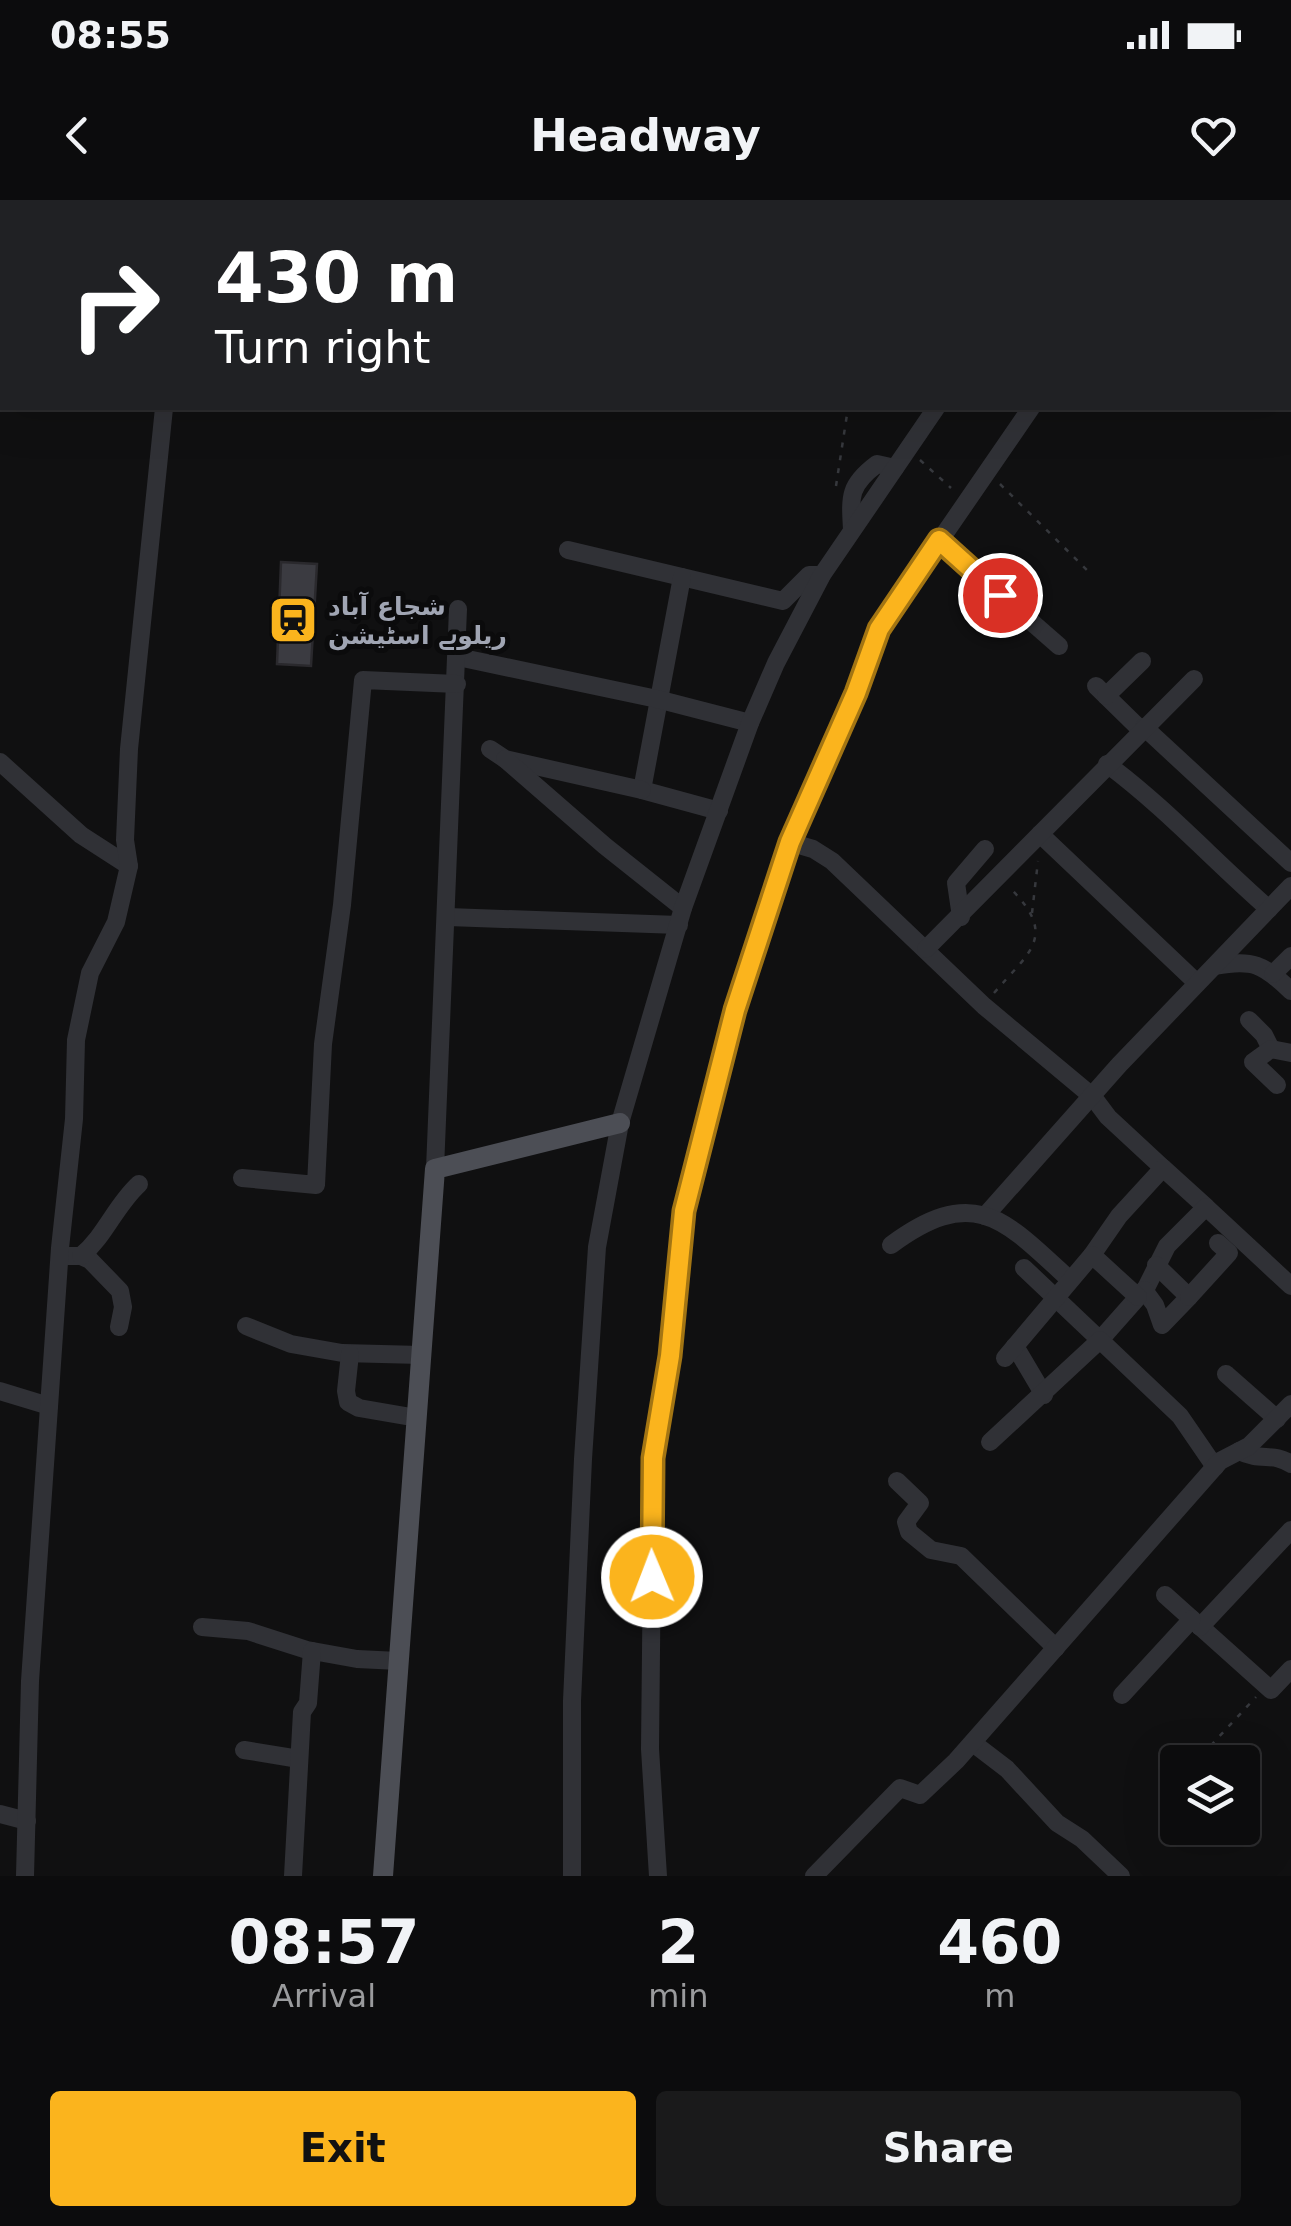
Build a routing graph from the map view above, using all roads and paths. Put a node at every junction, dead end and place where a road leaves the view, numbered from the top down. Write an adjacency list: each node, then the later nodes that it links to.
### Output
1 (164, 410): 31 (street)
2 (848, 410): 7 (path)
3 (935, 410): 12 (street)
4 (1030, 410): 6 (street)
5 (922, 462): 8 (path)
6 (989, 472): 9 (street); 11 (path)
7 (835, 489)
8 (960, 496)
9 (939, 540): 15 (street); 28 (street)
10 (568, 550): 13 (street)
11 (1090, 573)
12 (822, 575): 13 (street); 21 (street)
13 (682, 577): 20 (street)
14 (458, 609): 16 (street)
15 (1059, 646)
16 (458, 657): 19 (street); 20 (street)
17 (1142, 661): 22 (street)
18 (1194, 679): 22 (street)
19 (457, 684): 38 (street); 54 (street)
20 (657, 699): 21 (street); 25 (street)
21 (750, 724): 26 (street)
22 (1142, 728): 24 (street); 30 (street)
23 (0, 762): 31 (street)
24 (1107, 764): 27 (street); 34 (street)
25 (642, 790): 26 (street); 36 (street)
26 (719, 811): 36 (street)
27 (1040, 834): 32 (street); 35 (path); 43 (street)
28 (790, 842): 39 (street); 107 (street)
29 (985, 848): 37 (street)
30 (1291, 863)
31 (129, 866): 61 (street)
32 (998, 878): 35 (path); 37 (street)
33 (1291, 886): 34 (street)
34 (1269, 909): 41 (street)
35 (1032, 914): 45 (path)
36 (681, 916): 38 (street); 51 (street)
37 (961, 916): 39 (street)
38 (448, 917): 53 (street)
39 (926, 949): 45 (street)
40 (1291, 956): 42 (street)
41 (1214, 966): 42 (street); 43 (street)
42 (1273, 974): 44 (street)
43 (1197, 983): 50 (street)
44 (1291, 991)
45 (984, 1006): 50 (street)
46 (1249, 1020): 47 (street)
47 (1271, 1050): 48 (street); 49 (street)
48 (1291, 1053)
49 (1278, 1085)
50 (1092, 1097): 52 (street); 57 (street)
51 (620, 1123): 53 (main road); 106 (street)
52 (1162, 1168): 56 (street); 60 (street)
53 (435, 1169): 74 (main road)
54 (242, 1178)
55 (138, 1184): 62 (street)
56 (1206, 1207): 63 (street); 66 (street)
57 (985, 1216): 59 (street); 65 (street)
58 (1218, 1243): 69 (street)
59 (891, 1244)
60 (1092, 1255): 65 (street); 67 (street)
61 (60, 1256): 62 (street); 79 (street)
62 (81, 1256): 71 (street)
63 (1156, 1264): 67 (street); 69 (street)
64 (1024, 1268): 68 (street)
65 (1070, 1280): 68 (street)
66 (1291, 1286)
67 (1141, 1294): 69 (street); 72 (street)
68 (1055, 1296): 72 (street); 77 (street)
69 (1189, 1296)
70 (246, 1326): 73 (street)
71 (119, 1327)
72 (1100, 1340): 77 (street); 85 (street)
73 (350, 1354): 74 (street); 80 (street)
74 (421, 1355): 80 (main road)
75 (1226, 1374): 81 (street)
76 (0, 1391): 79 (street)
77 (1044, 1395): 82 (street)
78 (1291, 1404): 81 (street)
79 (49, 1406): 102 (street)
80 (417, 1418): 93 (main road)
81 (1277, 1419): 83 (street)
82 (990, 1442)
83 (1238, 1451): 84 (street); 85 (street)
84 (1291, 1464)
85 (1215, 1468): 91 (street)
86 (897, 1481): 91 (street)
87 (1291, 1530): 89 (street)
88 (1166, 1595): 89 (street)
89 (1196, 1623): 95 (street); 96 (street)
90 (202, 1627): 92 (street)
91 (1056, 1648): 97 (street)
92 (312, 1651): 93 (street); 100 (street)
93 (399, 1661): 105 (main road)
94 (1291, 1669): 95 (street)
95 (1271, 1690): 98 (path)
96 (1122, 1695)
97 (973, 1743): 108 (street); 109 (street)
98 (1211, 1745)
99 (244, 1750): 100 (street)
100 (299, 1759): 104 (street)
101 (0, 1814): 102 (street)
102 (26, 1822): 103 (street)
103 (25, 1876)
104 (293, 1876)
105 (383, 1876)
106 (572, 1876)
107 (658, 1876)
108 (814, 1876)
109 (1121, 1876)

